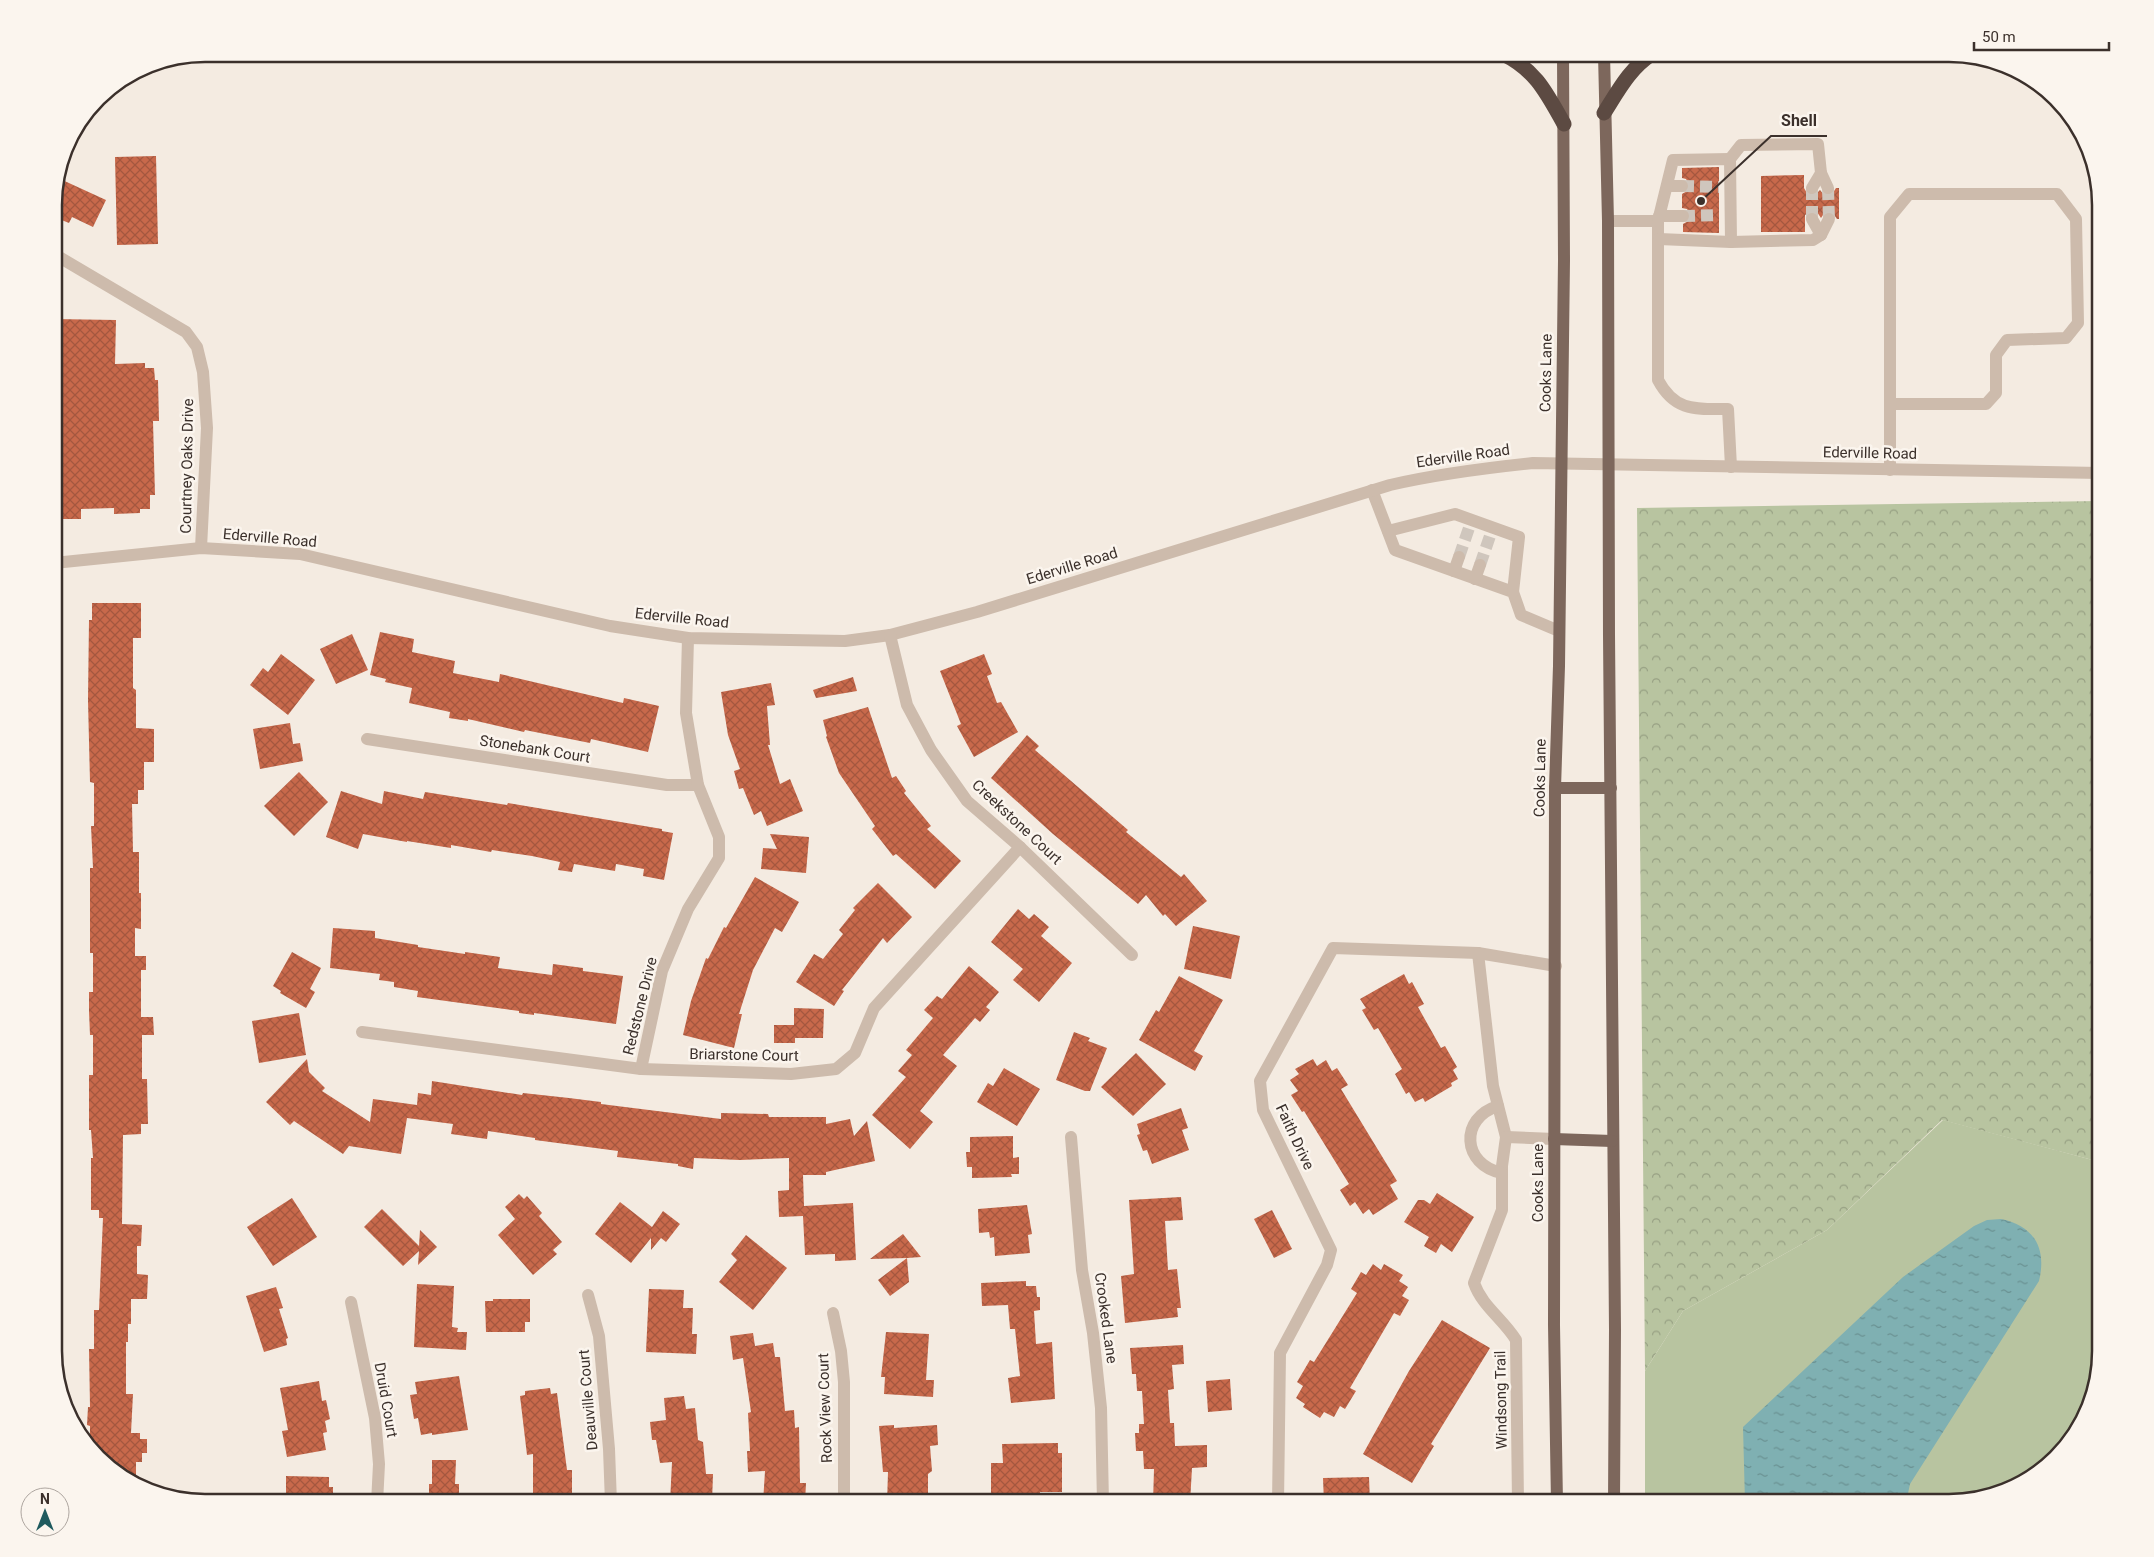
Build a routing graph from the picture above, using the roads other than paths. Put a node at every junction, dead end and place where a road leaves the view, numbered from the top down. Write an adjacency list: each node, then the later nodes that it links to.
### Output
1 (1517, 62): 6 (highway)
2 (1563, 62): 6 (main road, Cooks Lane)
3 (1604, 62): 5 (main road)
4 (1640, 62): 5 (highway)
5 (1604, 113): 17 (main road)
6 (1564, 124): 23 (main road, Cooks Lane)
7 (1730, 159): 8 (street); 9 (street); 20 (street)
8 (1821, 173): 11 (street); 12 (street)
9 (1666, 186): 10 (street); 14 (street)
10 (1682, 186)
11 (1812, 188)
12 (1828, 188)
13 (1683, 216): 14 (street)
14 (1659, 219): 17 (street); 19 (street)
15 (1812, 219): 18 (street)
16 (1829, 219): 18 (street)
17 (1608, 222): 24 (main road)
18 (1821, 235): 20 (street)
19 (1659, 239): 20 (street); 25 (street)
20 (1731, 242)
21 (63, 259): 30 (street, Courtney Oaks Drive)
22 (1890, 404): 22 (street); 26 (street)
23 (1561, 464): 24 (street, Ederville Road); 28 (street, Ederville Road); 37 (main road, Cooks Lane)
24 (1608, 464): 25 (street, Ederville Road); 43 (main road)
25 (1731, 467): 26 (street, Ederville Road)
26 (1890, 470): 27 (street, Ederville Road)
27 (2092, 473)
28 (1372, 490): 29 (street); 38 (street, Ederville Road)
29 (1388, 531): 34 (street); 36 (street)
30 (201, 548): 32 (street, Ederville Road); 39 (street, Ederville Road)
31 (1459, 557): 34 (street)
32 (63, 561)
33 (1480, 565): 35 (street)
34 (1454, 571): 35 (street)
35 (1475, 579): 36 (street)
36 (1512, 592): 37 (street)
37 (1559, 630): 42 (main road, Cooks Lane)
38 (890, 635): 39 (street, Ederville Road); 44 (street, Creekstone Court)
39 (688, 638): 41 (street, Redstone Drive)
40 (367, 739): 41 (street, Stonebank Court)
41 (698, 785): 49 (street, Redstone Drive)
42 (1555, 788): 43 (main road); 47 (main road, Cooks Lane)
43 (1611, 788): 54 (main road)
44 (1020, 847): 46 (street, Creekstone Court); 49 (street, Briarstone Court)
45 (1478, 953): 47 (street, Faith Drive); 50 (street, Windsong Trail); 63 (street, Faith Drive)
46 (1132, 955)
47 (1556, 966): 53 (main road, Cooks Lane)
48 (362, 1032): 49 (street, Briarstone Court)
49 (641, 1069)
50 (1498, 1106): 52 (street, Windsong Trail); 55 (street)
51 (1071, 1137): 62 (street, Crooked Lane)
52 (1506, 1137): 53 (street); 55 (street, Windsong Trail)
53 (1554, 1139): 54 (main road); 65 (main road, Cooks Lane)
54 (1612, 1141): 66 (main road)
55 (1502, 1172): 64 (street, Windsong Trail)
56 (588, 1295): 60 (street, Deauville Court)
57 (351, 1302): 59 (street, Druid Court)
58 (833, 1313): 61 (street, Rock View Court)
59 (377, 1494)
60 (611, 1494)
61 (844, 1494)
62 (1103, 1494)
63 (1278, 1494)
64 (1518, 1494)
65 (1557, 1494)
66 (1614, 1494)

